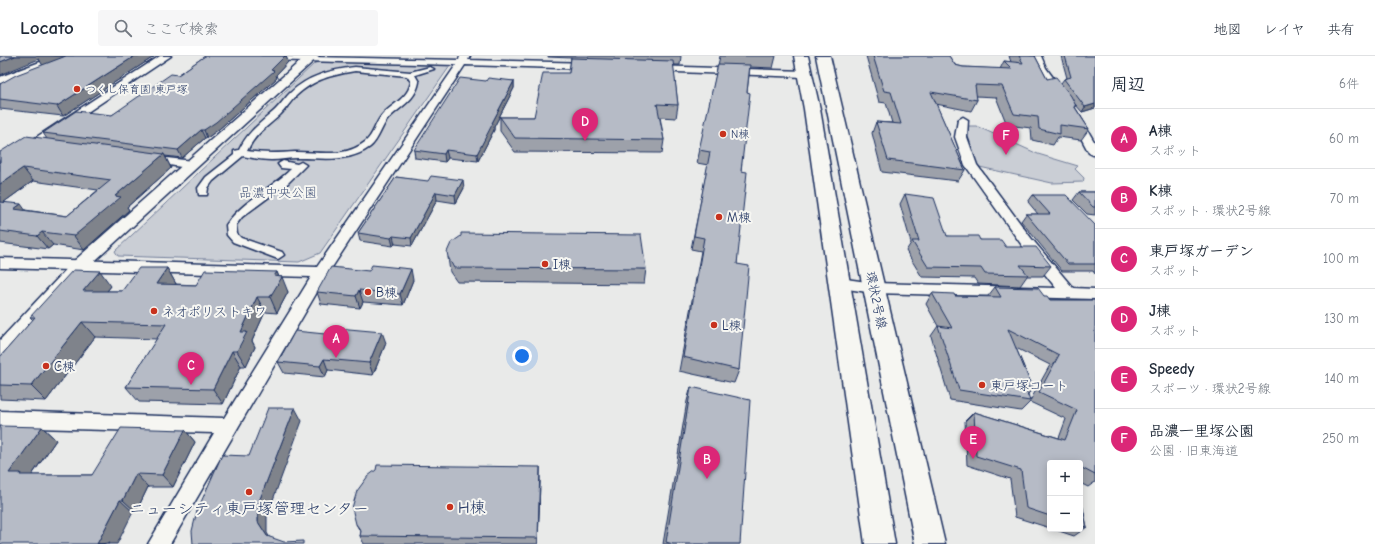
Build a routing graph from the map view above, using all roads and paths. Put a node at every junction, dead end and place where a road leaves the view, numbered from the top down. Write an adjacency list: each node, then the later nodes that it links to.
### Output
1 (166, 56): 18 (street)
2 (801, 56): 13 (main road)
3 (823, 56): 33 (main road, 環状2号線)
4 (1036, 56): 21 (street)
5 (72, 57): 15 (street); 16 (street)
6 (256, 57): 8 (street)
7 (464, 59): 8 (street); 9 (street); 31 (street)
8 (312, 62): 14 (street); 25 (street)
9 (598, 66)
10 (646, 68): 13 (street)
11 (430, 69): 12 (street)
12 (410, 74): 14 (street); 24 (street)
13 (805, 74): 32 (main road)
14 (325, 77): 20 (street)
15 (0, 81)
16 (0, 88)
17 (964, 120): 34 (street)
18 (33, 144): 19 (street); 26 (street)
19 (48, 146)
20 (239, 153): 23 (street); 27 (street)
21 (1095, 153)
22 (140, 158): 25 (street)
23 (282, 160): 24 (street); 24 (street)
24 (305, 160): 28 (street)
25 (193, 165): 30 (street)
26 (0, 166)
27 (203, 193)
28 (278, 255)
29 (0, 263): 30 (street)
30 (80, 265): 31 (street); 36 (street)
31 (321, 272): 38 (street)
32 (839, 283): 33 (street); 40 (main road)
33 (874, 288): 34 (street); 41 (main road, 環状2号線)
34 (1068, 293): 35 (street)
35 (1095, 294)
36 (0, 353)
37 (0, 419): 38 (street)
38 (229, 426): 39 (street)
39 (158, 544)
40 (880, 544)
41 (930, 544)

